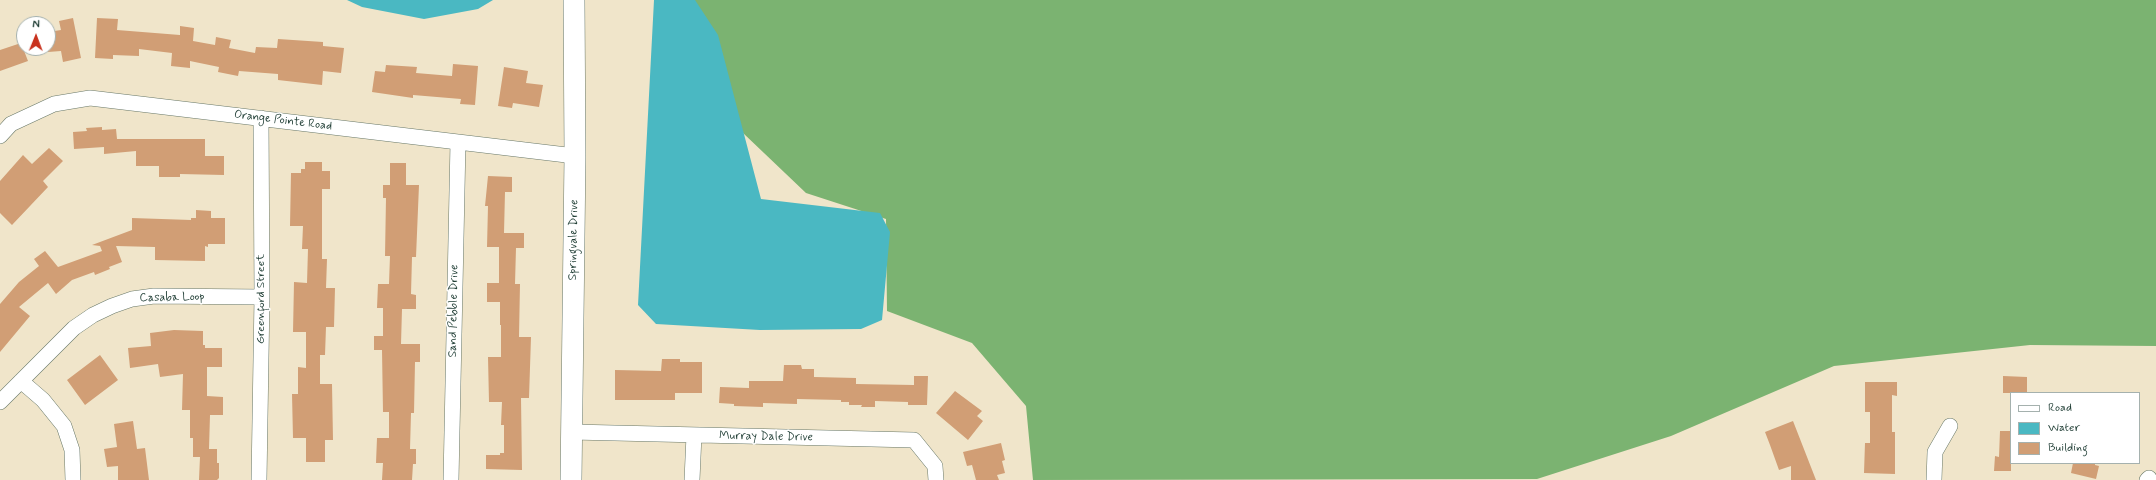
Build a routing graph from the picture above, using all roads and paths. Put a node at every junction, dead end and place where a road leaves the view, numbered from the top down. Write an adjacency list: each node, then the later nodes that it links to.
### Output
1 (574, 0): 5 (street, Springvale Drive)
2 (261, 118): 3 (street, Orange Pointe Road); 4 (street, Orange Pointe Road); 6 (street, Greenford Street)
3 (0, 136)
4 (458, 142): 5 (street, Orange Pointe Road); 14 (street, Sand Pebble Drive)
5 (575, 156): 10 (street, Springvale Drive)
6 (262, 297): 7 (street, Casaba Loop); 13 (street, Greenford Street)
7 (21, 381): 8 (street, Casaba Loop); 12 (street)
8 (0, 402)
9 (1950, 426): 18 (street)
10 (572, 432): 11 (street, Murray Dale Drive); 15 (street, Springvale Drive)
11 (694, 436): 16 (street); 17 (street, Murray Dale Drive)
12 (73, 480)
13 (259, 480)
14 (451, 480)
15 (571, 480)
16 (692, 480)
17 (936, 480)
18 (1934, 480)

